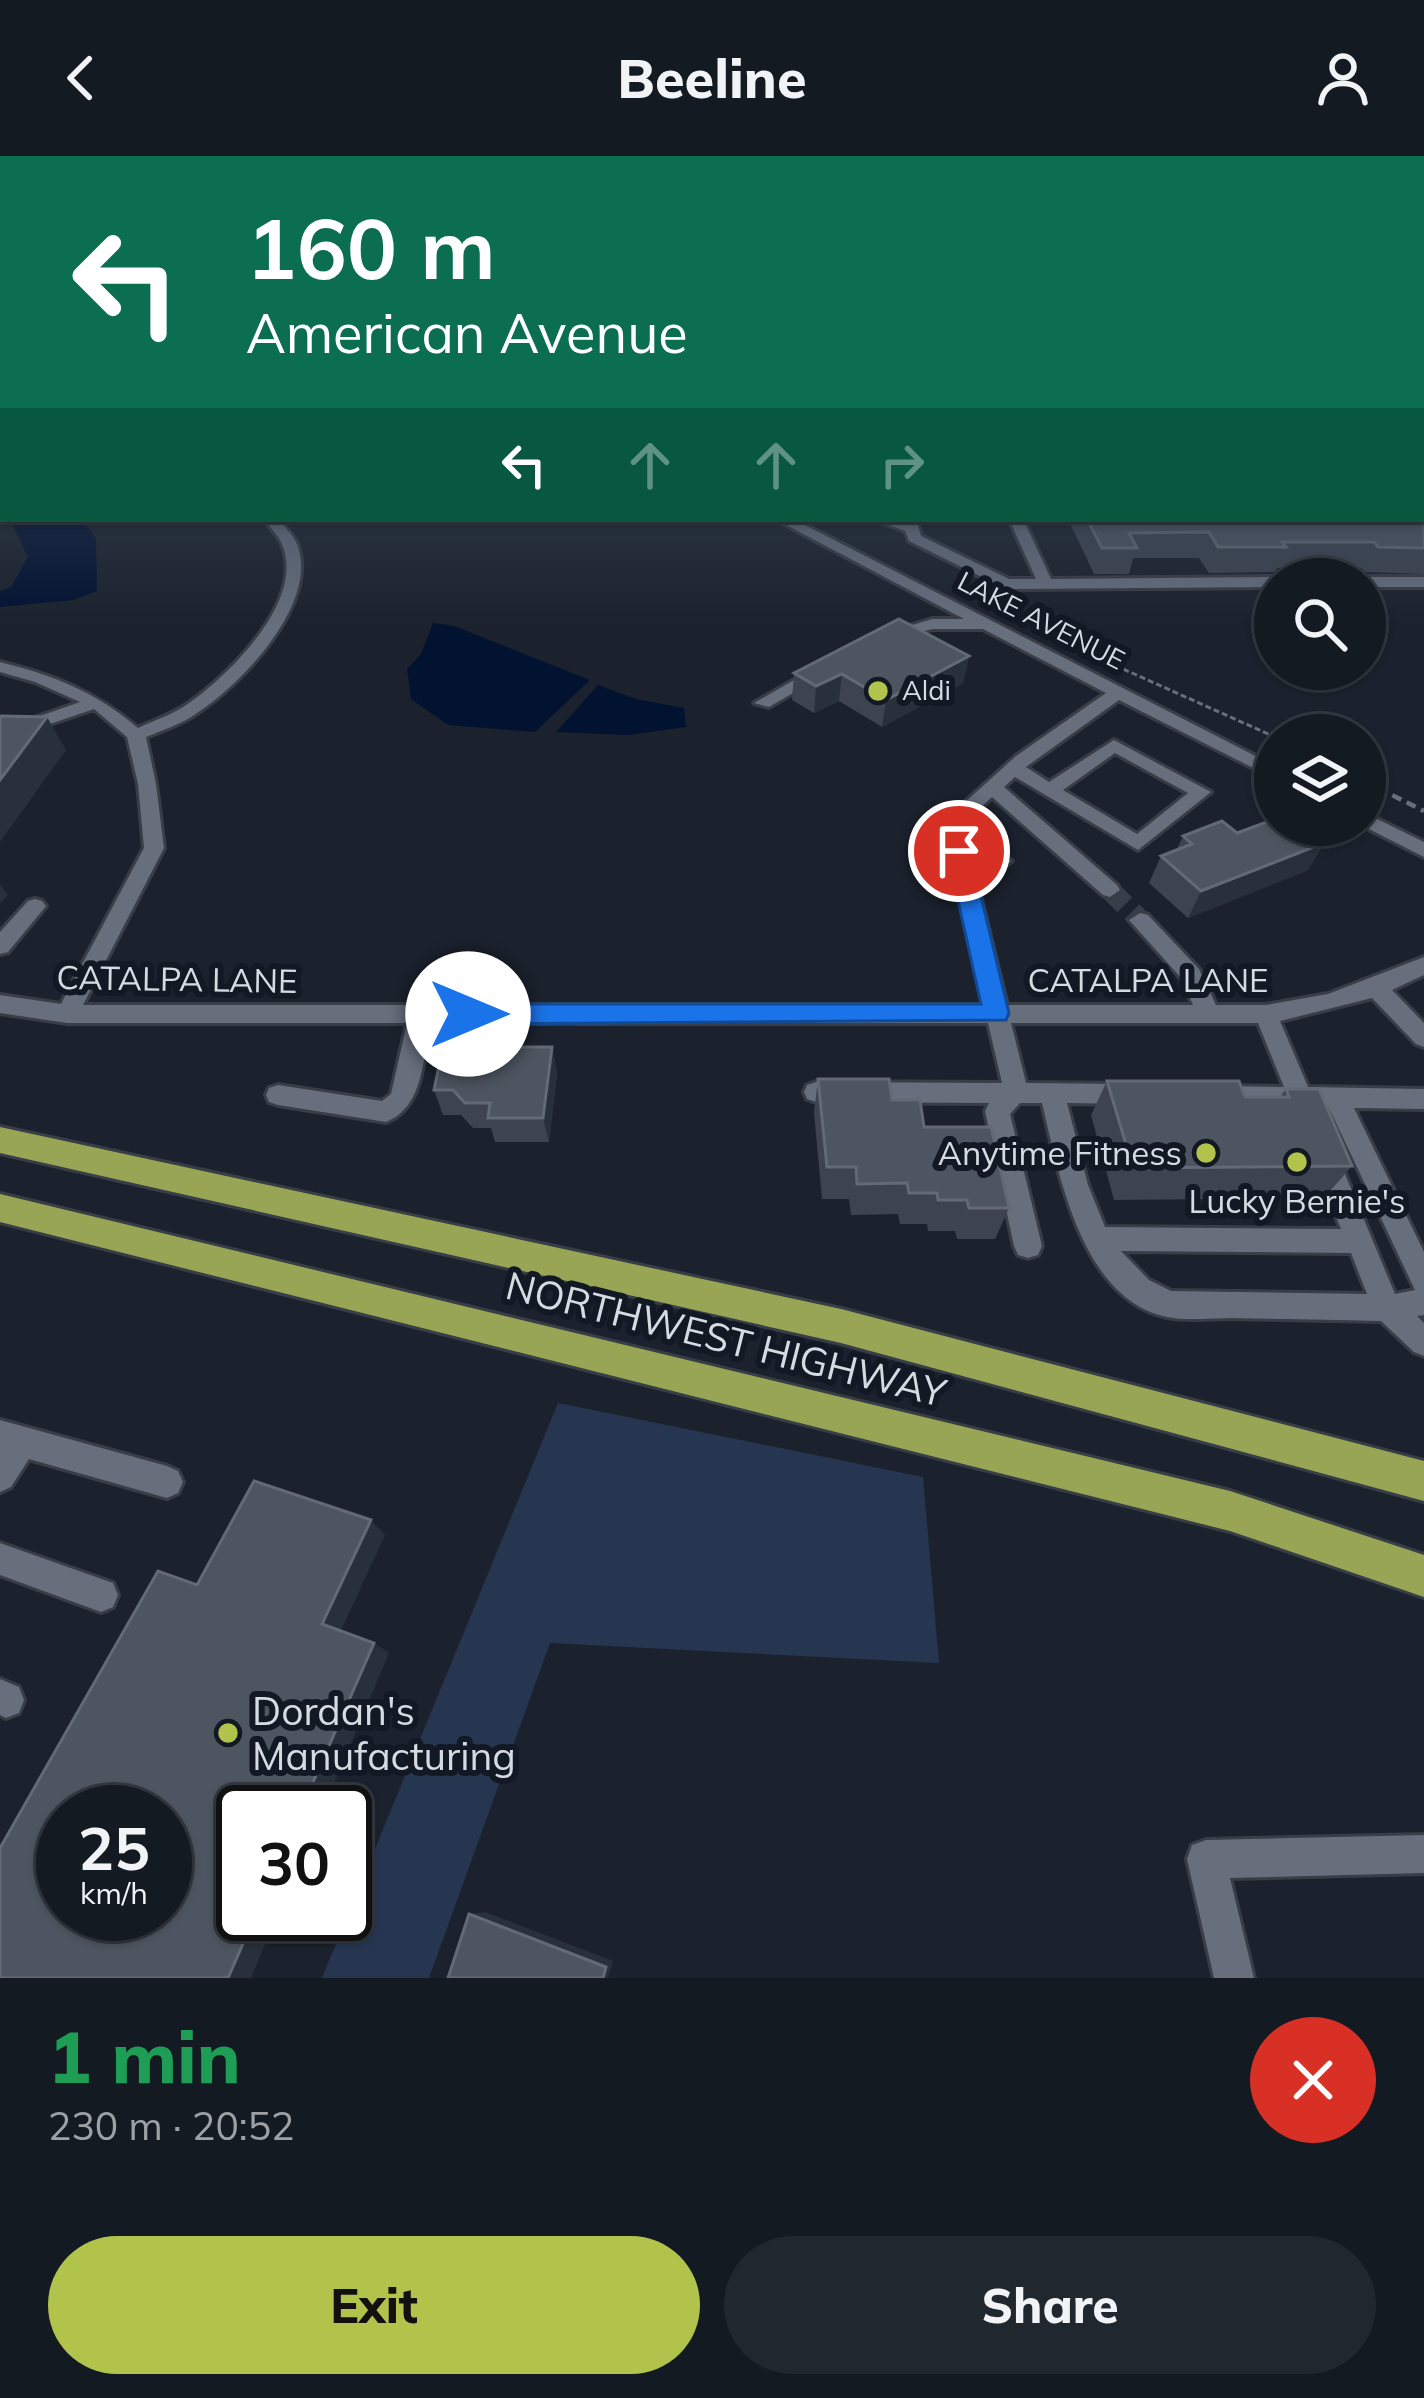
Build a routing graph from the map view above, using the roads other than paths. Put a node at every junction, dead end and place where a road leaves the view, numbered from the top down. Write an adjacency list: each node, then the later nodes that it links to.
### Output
1 (274, 522): 18 (street)
2 (788, 522): 9 (street, LAKE AVENUE)
3 (1017, 522): 8 (street)
4 (910, 524): 8 (street)
5 (1386, 582): 6 (street)
6 (1424, 582)
7 (1254, 583): 8 (street)
8 (1046, 584)
9 (930, 594): 10 (street, LAKE AVENUE); 11 (street)
10 (987, 624): 11 (street); 15 (street, LAKE AVENUE)
11 (898, 633): 12 (street)
12 (878, 643)
13 (840, 663): 17 (street)
14 (0, 667): 16 (street)
15 (1119, 692): 20 (street, LAKE AVENUE); 21 (street)
16 (96, 702): 18 (street); 19 (street)
17 (763, 703)
18 (136, 735): 36 (street)
19 (0, 736)
20 (1254, 762)
21 (1013, 768): 22 (street); 23 (street)
22 (992, 787): 26 (street); 28 (street)
23 (1050, 790): 23 (street)
24 (1386, 830): 25 (street)
25 (1424, 850)
26 (960, 854): 27 (street); 35 (street)
27 (1002, 861)
28 (1110, 890)
29 (35, 906): 31 (street)
30 (1140, 920): 38 (street)
31 (0, 946)
32 (1420, 973): 33 (street, CATALPA LANE)
33 (1378, 989): 39 (street, CATALPA LANE); 40 (street)
34 (0, 1004): 36 (street, CATALPA LANE)
35 (996, 1013): 37 (street, CATALPA LANE); 38 (street, CATALPA LANE); 41 (street)
36 (68, 1014): 37 (street, CATALPA LANE)
37 (420, 1014): 44 (street)
38 (1208, 1014): 39 (street, CATALPA LANE)
39 (1266, 1014): 45 (street)
40 (1424, 1038)
41 (1016, 1090): 42 (street); 43 (street); 52 (street)
42 (1052, 1091): 45 (street); 50 (street)
43 (816, 1092)
44 (278, 1095)
45 (1300, 1098): 46 (street); 51 (street)
46 (1337, 1099): 47 (street); 53 (street)
47 (1424, 1099)
48 (0, 1140): 59 (main road, NORTHWEST HIGHWAY)
49 (0, 1208): 62 (main road, NORTHWEST HIGHWAY)
50 (1097, 1239): 51 (street); 55 (street)
51 (1360, 1241): 55 (street)
52 (1028, 1246)
53 (1424, 1280)
54 (1424, 1302): 55 (street)
55 (1387, 1308): 56 (street)
56 (1424, 1342)
57 (11, 1438): 58 (street); 60 (street)
58 (0, 1476)
59 (1424, 1481)
60 (167, 1482)
61 (0, 1559): 63 (street)
62 (1424, 1576)
63 (101, 1595)
64 (1424, 1854): 65 (street)
65 (1234, 1978)

